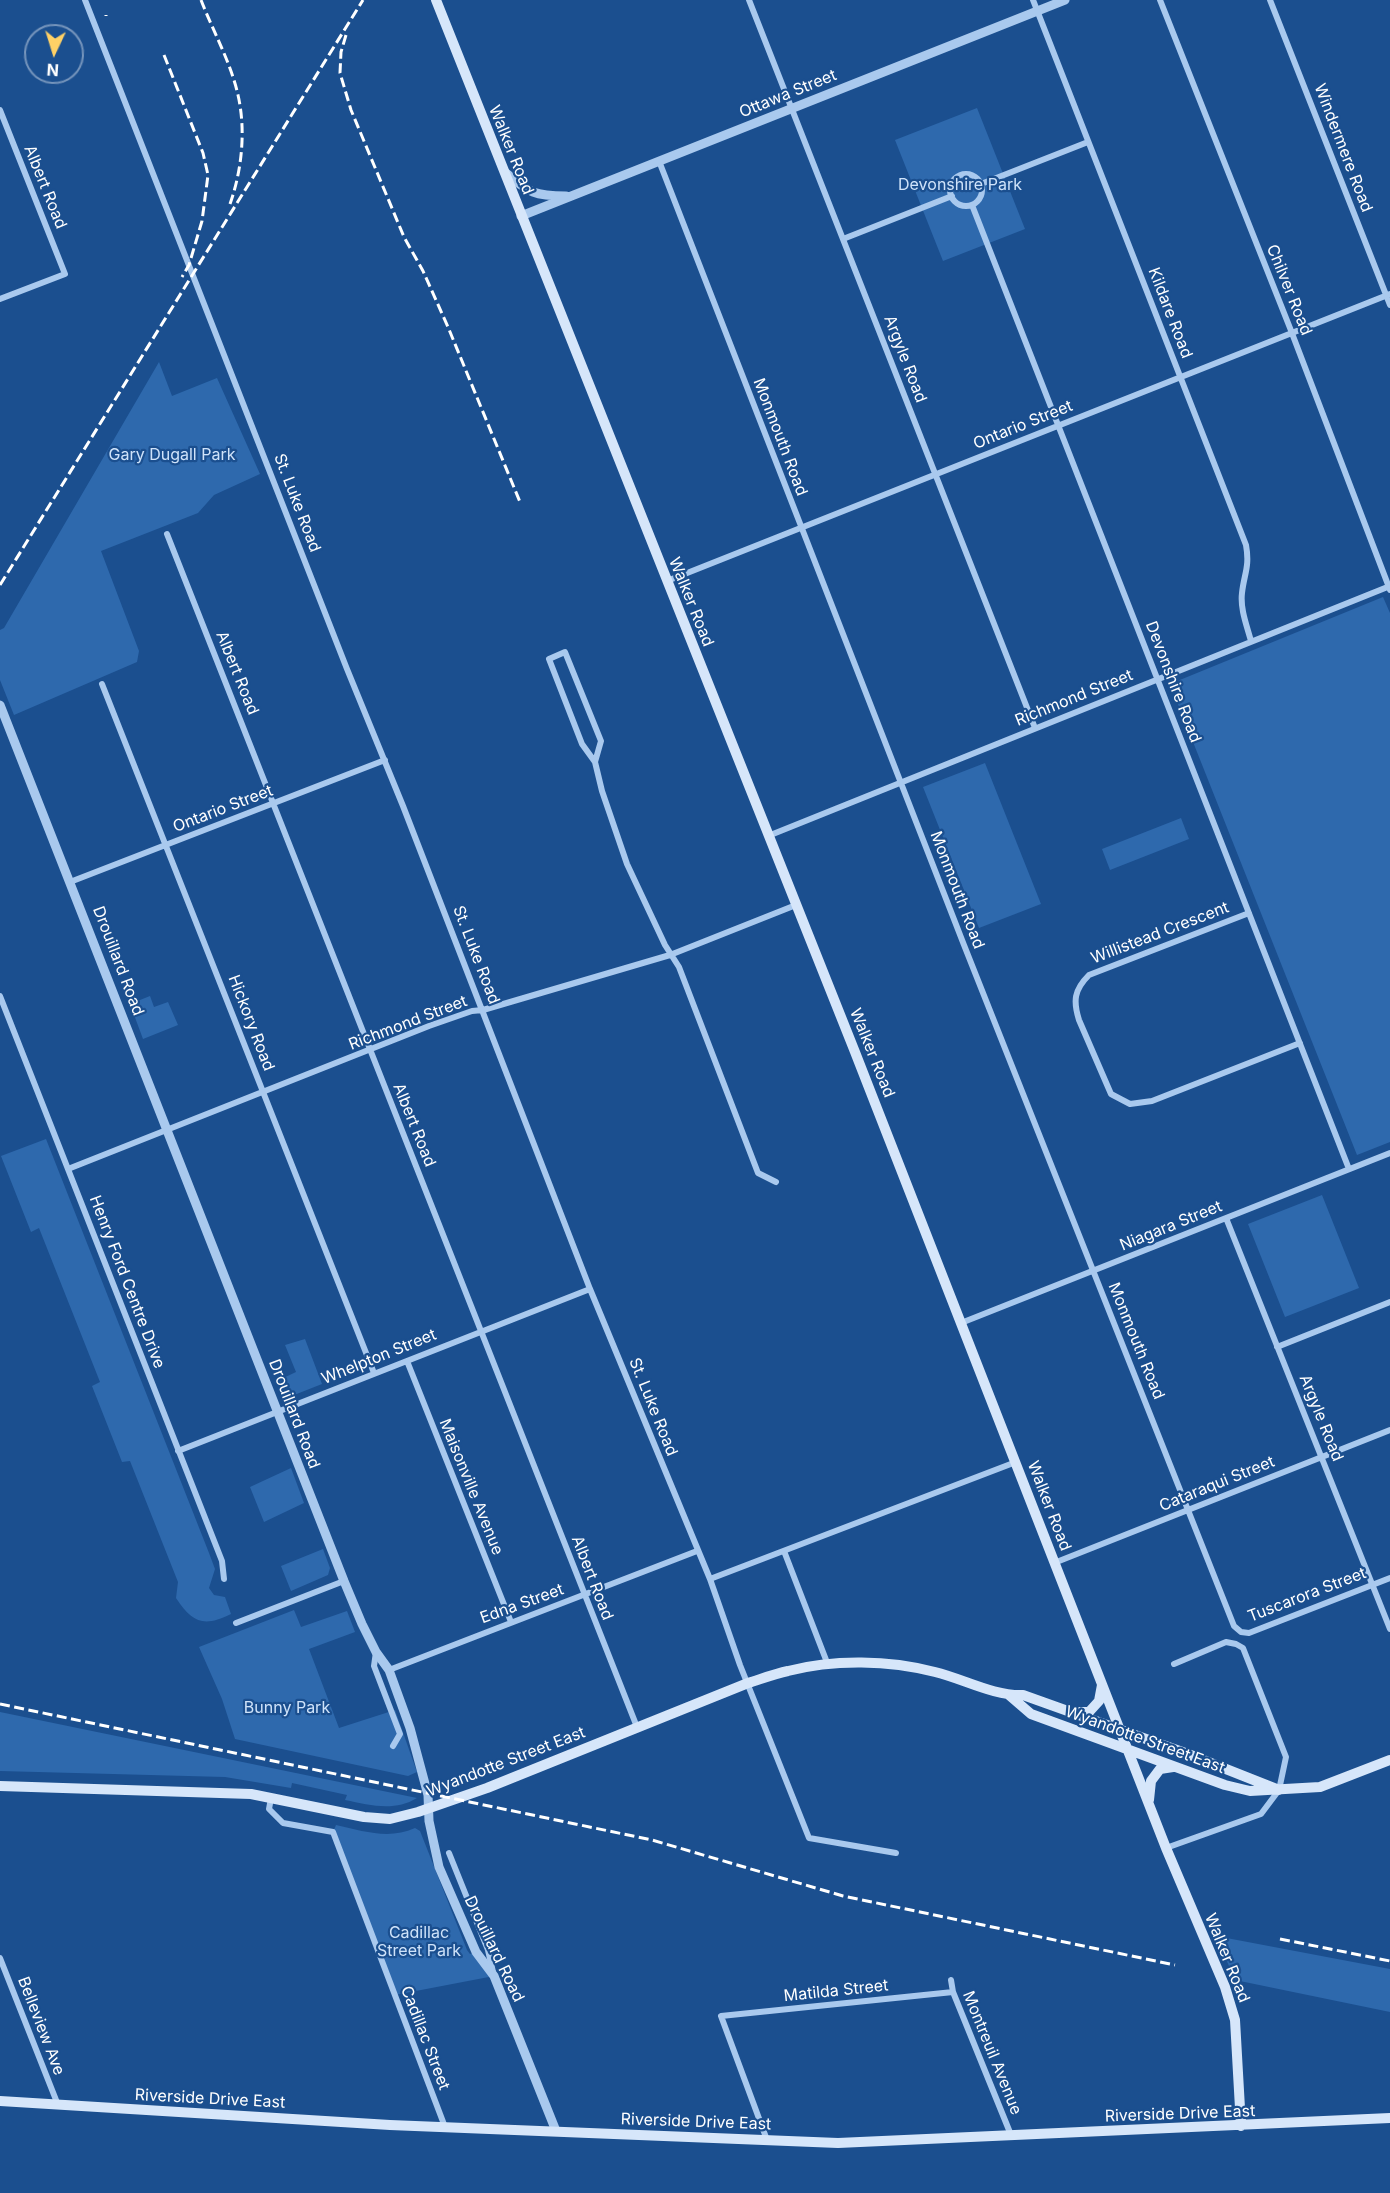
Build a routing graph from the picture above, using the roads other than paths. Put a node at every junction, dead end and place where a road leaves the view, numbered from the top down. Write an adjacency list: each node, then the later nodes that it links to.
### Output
1 (85, 0): 37 (street, St. Luke Road)
2 (436, 0): 13 (main road, Walker Road)
3 (749, 0): 9 (street, Argyle Road)
4 (1033, 0): 8 (street, Kildare Road)
5 (1065, 0): 8 (street, Ottawa Street)
6 (1160, 0): 23 (street, Chilver Road)
7 (1270, 0): 20 (street, Windermere Road)
8 (1037, 11): 9 (street, Ottawa Street); 11 (street, Kildare Road)
9 (792, 108): 12 (street, Ottawa Street); 19 (street, Argyle Road)
10 (0, 110): 21 (street, Albert Road)
11 (1088, 142): 14 (street); 24 (street, Kildare Road)
12 (659, 161): 16 (street, Ottawa Street); 27 (street, Monmouth Road)
13 (504, 171): 16 (street); 18 (main road, Walker Road)
14 (981, 184): 15 (street); 17 (street)
15 (952, 195): 17 (street); 19 (street)
16 (571, 196): 18 (street, Ottawa Street)
17 (972, 205): 25 (street, Devonshire Road)
18 (521, 216): 29 (main road, Walker Road)
19 (843, 238): 26 (street, Argyle Road)
20 (1388, 295): 22 (street, Windermere Road); 23 (street, Ontario Street)
21 (0, 299)
22 (1390, 305)
23 (1292, 333): 24 (street, Ontario Street); 30 (street, Chilver Road)
24 (1180, 377): 25 (street, Ontario Street); 31 (street, Kildare Road)
25 (1057, 426): 26 (street, Ontario Street); 32 (street, Devonshire Road)
26 (936, 475): 27 (street, Ontario Street); 36 (street, Argyle Road)
27 (801, 528): 29 (street, Ontario Street); 39 (street, Monmouth Road)
28 (167, 534): 40 (street, Albert Road)
29 (667, 581): 41 (main road, Walker Road)
30 (1390, 587): 31 (street, Richmond Street)
31 (1251, 641): 32 (street, Richmond Street)
32 (1156, 679): 36 (street, Richmond Street); 45 (street, Devonshire Road)
33 (102, 684): 42 (street, Hickory Road)
34 (0, 705): 35 (street, Drouillard Road)
35 (4, 725): 43 (street, Drouillard Road)
36 (1035, 728): 39 (street, Richmond Street)
37 (385, 760): 40 (street, Ontario Street); 48 (street, St. Luke Road)
38 (595, 762): 38 (street); 46 (street)
39 (900, 783): 41 (street, Richmond Street); 58 (street, Monmouth Road)
40 (274, 805): 42 (street, Ontario Street); 50 (street, Albert Road)
41 (768, 836): 44 (main road, Walker Road)
42 (167, 846): 43 (street, Ontario Street); 51 (street, Hickory Road)
43 (70, 882): 52 (street, Drouillard Road)
44 (796, 905): 46 (street, Richmond Street); 61 (main road, Walker Road)
45 (1249, 913): 49 (street, Devonshire Road); 49 (street, Willistead Crescent)
46 (670, 955): 48 (street, Richmond Street); 56 (street)
47 (0, 996): 54 (street, Henry Ford Centre Drive)
48 (483, 1010): 50 (street, Richmond Street); 59 (street, St. Luke Road)
49 (1300, 1043): 55 (street, Devonshire Road)
50 (370, 1051): 51 (street, Richmond Street); 62 (street, Albert Road)
51 (264, 1092): 52 (street, Richmond Street); 65 (street, Hickory Road)
52 (167, 1130): 54 (street, Richmond Street); 66 (street, Drouillard Road)
53 (1390, 1153): 55 (street, Niagara Street)
54 (68, 1169): 68 (street, Henry Ford Centre Drive)
55 (1349, 1169): 57 (street, Niagara Street)
56 (776, 1182)
57 (1226, 1218): 58 (street, Niagara Street); 63 (street, Argyle Road)
58 (1094, 1272): 61 (street, Niagara Street); 71 (street, Monmouth Road)
59 (590, 1289): 62 (street, Whelpton Street); 72 (street, St. Luke Road)
60 (1390, 1302): 63 (street)
61 (961, 1323): 70 (main road, Walker Road)
62 (482, 1331): 64 (street, Whelpton Street); 80 (street, Albert Road)
63 (1277, 1347): 69 (street, Argyle Road)
64 (407, 1361): 65 (street, Whelpton Street); 81 (street, Maisonville Avenue)
65 (374, 1373): 66 (street, Whelpton Street)
66 (278, 1412): 68 (street, Whelpton Street); 78 (street, Drouillard Road)
67 (1390, 1430): 69 (street, Cataraqui Street)
68 (178, 1451): 76 (street, Henry Ford Centre Drive)
69 (1322, 1457): 71 (street, Cataraqui Street); 79 (street, Argyle Road)
70 (1016, 1462): 73 (street); 74 (main road, Walker Road)
71 (1188, 1510): 74 (street, Cataraqui Street); 83 (street, Monmouth Road)
72 (697, 1551): 77 (street, St. Luke Road); 80 (street, Edna Street)
73 (784, 1551): 77 (street); 87 (street)
74 (1054, 1563): 90 (main road, Walker Road)
75 (1390, 1578): 79 (street, Tuscarora Street)
76 (224, 1579)
77 (710, 1579): 89 (street, St. Luke Road)
78 (344, 1581): 82 (street); 85 (street, Drouillard Road)
79 (1372, 1585): 83 (street, Tuscarora Street); 84 (street, Argyle Road)
80 (584, 1596): 81 (street, Edna Street); 93 (street, Albert Road)
81 (511, 1622): 88 (street, Edna Street)
82 (236, 1623)
83 (1234, 1626)
84 (1390, 1629)
85 (376, 1652): 88 (street, Drouillard Road); 95 (street)
86 (1174, 1664): 100 (street, Tuscarora Street)
87 (828, 1665): 89 (main road, Wyandotte Street East); 91 (main road, Wyandotte Street East)
88 (389, 1670): 103 (street, Drouillard Road)
89 (748, 1683): 93 (main road, Wyandotte Street East); 106 (street, St. Luke Road)
90 (1102, 1685): 92 (main road); 94 (main road, Walker Road)
91 (1009, 1695): 92 (main road, Wyandotte Street East); 96 (main road, Wyandotte Street East)
92 (1069, 1712): 94 (main road, Wyandotte Street East)
93 (637, 1727): 103 (main road, Wyandotte Street East)
94 (1120, 1730): 96 (main road, Walker Road); 100 (main road, Wyandotte Street East)
95 (393, 1746)
96 (1127, 1749): 98 (main road, Wyandotte Street East); 102 (main road, Walker Road)
97 (1390, 1760): 100 (main road, Wyandotte Street East)
98 (1176, 1767): 100 (main road, Wyandotte Street East); 102 (main road)
99 (0, 1786): 101 (main road, Wyandotte Street East)
100 (1279, 1790): 104 (street)
101 (271, 1798): 103 (main road, Wyandotte Street East); 115 (street, Cadillac Street)
102 (1149, 1804): 104 (main road, Walker Road)
103 (430, 1808): 108 (street, Drouillard Road)
104 (1166, 1848): 114 (main road, Walker Road)
105 (449, 1853): 108 (street)
106 (896, 1853)
107 (0, 1958): 112 (street, Belleview Ave)
108 (494, 1976): 116 (street, Drouillard Road)
109 (951, 1980): 110 (street, Montreuil Avenue)
110 (953, 1992): 117 (street, Montreuil Avenue); 118 (street, Matilda Street)
111 (0, 2101): 112 (main road, Riverside Drive East)
112 (57, 2105): 115 (main road, Riverside Drive East)
113 (1390, 2118): 114 (main road, Riverside Drive East)
114 (1241, 2126): 117 (main road, Riverside Drive East)
115 (445, 2127): 116 (main road, Riverside Drive East)
116 (556, 2131): 118 (main road, Riverside Drive East)
117 (1011, 2136): 118 (main road, Riverside Drive East)
118 (767, 2140)

